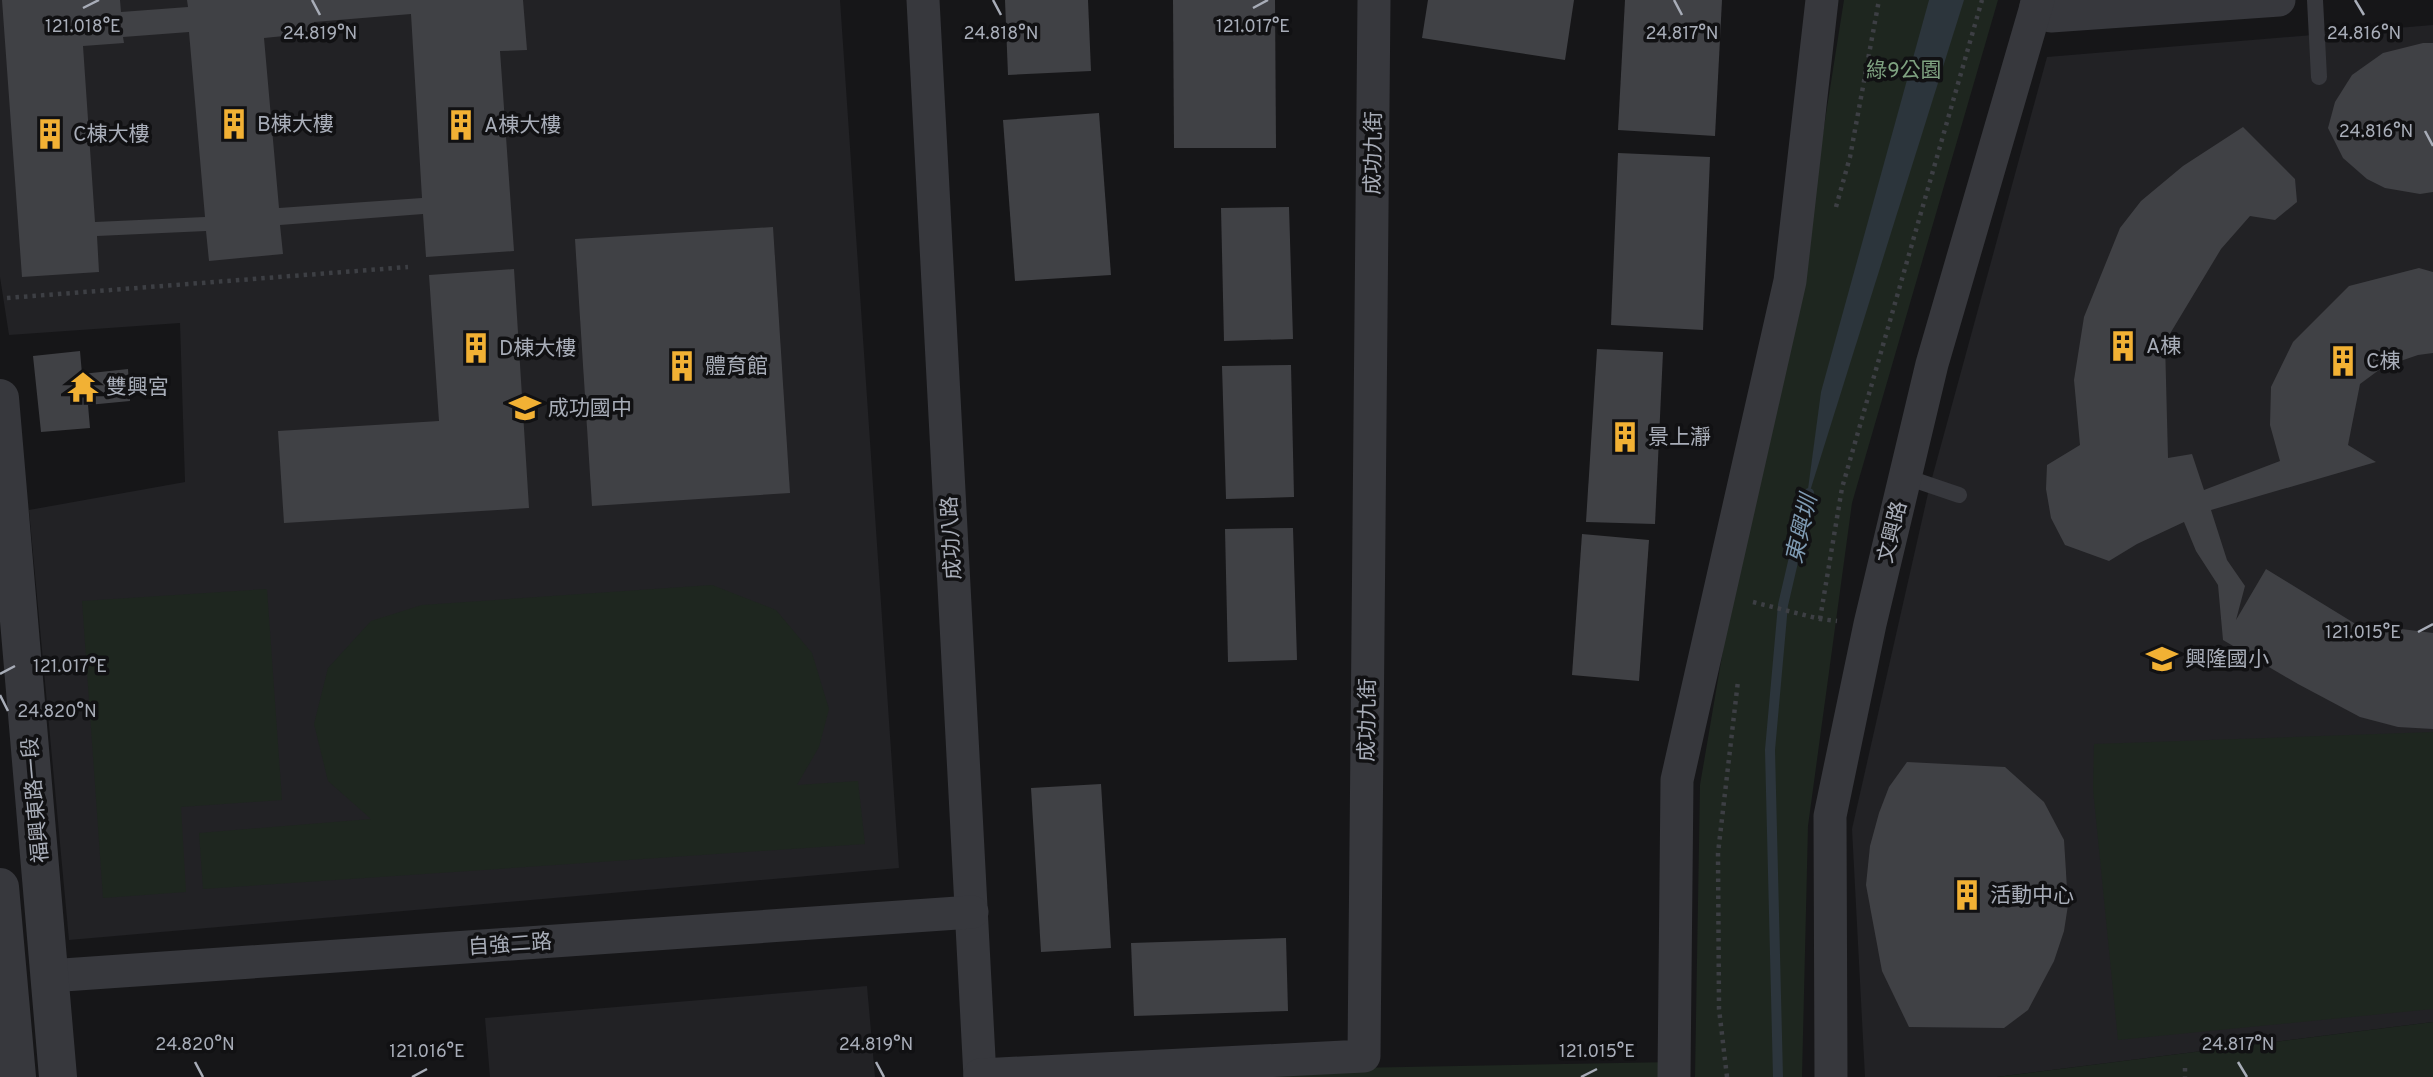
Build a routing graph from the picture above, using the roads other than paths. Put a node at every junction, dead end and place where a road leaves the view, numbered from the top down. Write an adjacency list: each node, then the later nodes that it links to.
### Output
1 (923, 0): 12 (street, 成功八路)
2 (1374, 0): 14 (street, 成功九街)
3 (1822, 0): 17 (street)
4 (2279, 0): 6 (street)
5 (2315, 0): 7 (lane)
6 (2037, 3): 9 (street, 文興路)
7 (2319, 77)
8 (0, 398): 13 (street, 福興東路一段)
9 (1906, 477): 10 (lane); 18 (street, 文興路)
10 (1959, 495)
11 (0, 887): 15 (street)
12 (972, 912): 13 (street, 自強二路); 14 (street, 成功八路)
13 (49, 976): 16 (street, 福興東路一段)
14 (980, 1076)
15 (17, 1077)
16 (58, 1077)
17 (1674, 1077)
18 (1831, 1077)

